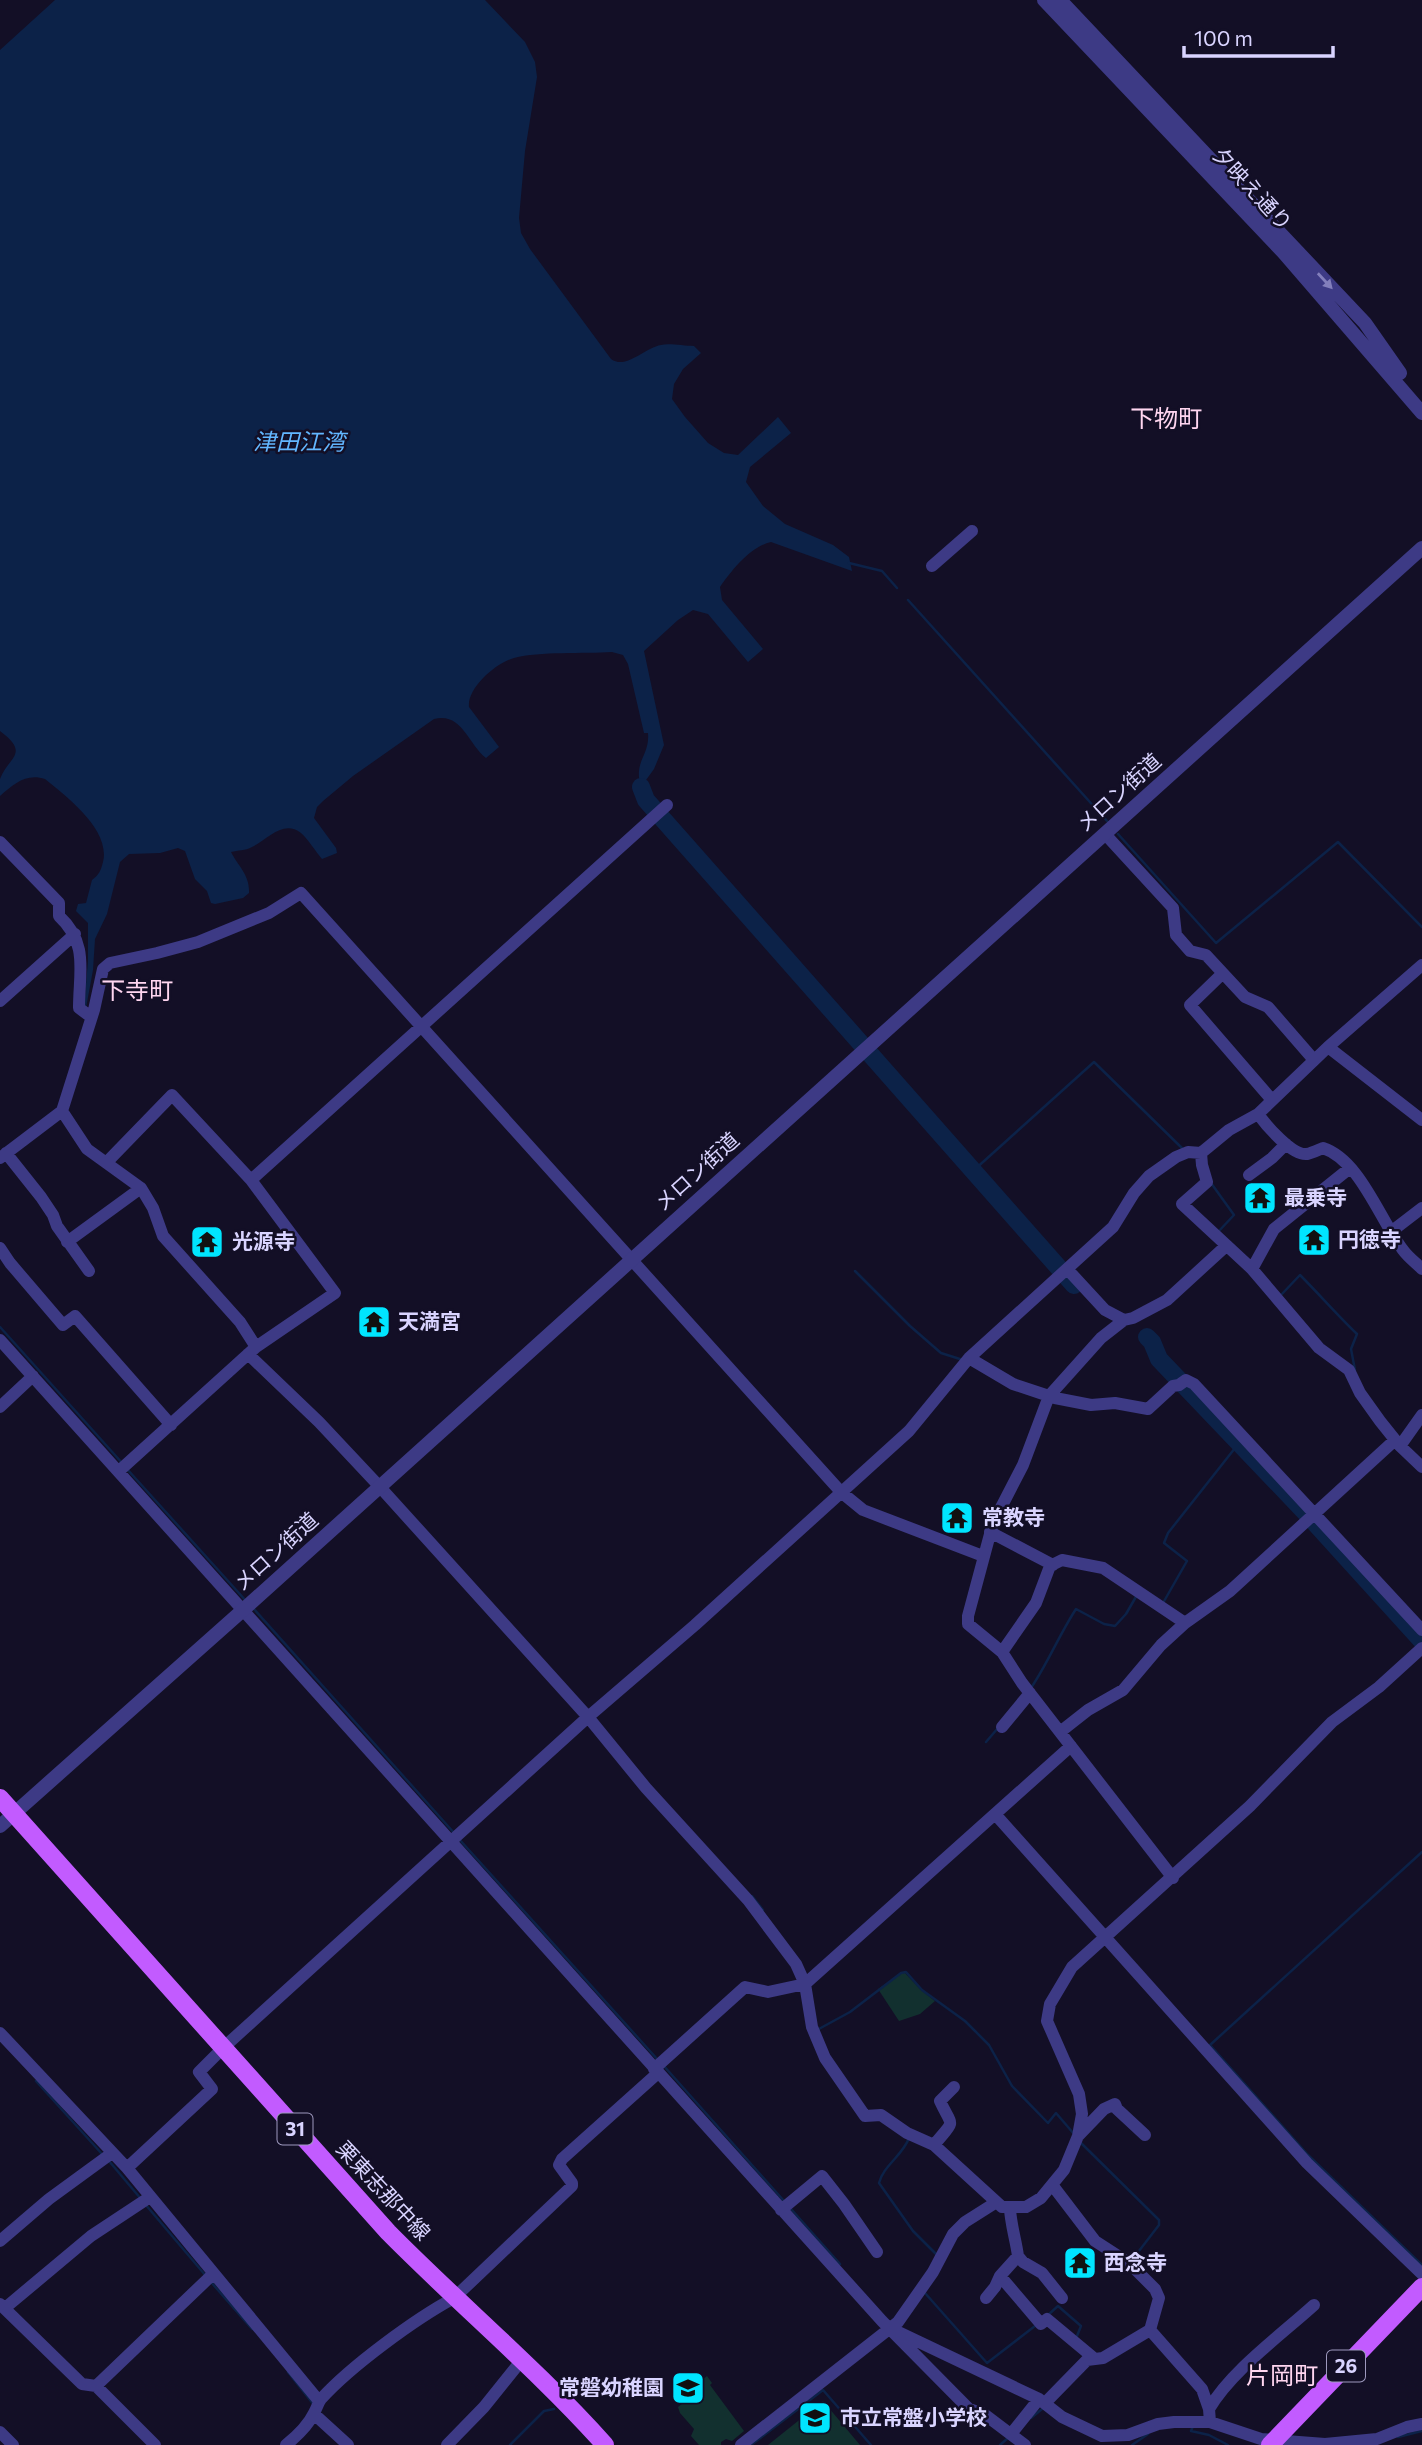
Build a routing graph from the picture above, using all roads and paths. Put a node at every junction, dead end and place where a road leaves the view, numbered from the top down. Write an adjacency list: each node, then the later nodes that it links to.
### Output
1 (1044, 0): 4 (street, 夕映え通り)
2 (1060, 0): 3 (street, 夕映え通り, one-way to 3)
3 (1422, 403)
4 (1422, 413)
5 (972, 531): 7 (street)
6 (1422, 548): 9 (street, メロン街道)
7 (932, 566)
8 (667, 805): 16 (street)
9 (1105, 834): 13 (street); 36 (street, メロン街道)
10 (0, 842): 11 (street)
11 (75, 934): 14 (street); 15 (street)
12 (1422, 965): 17 (street)
13 (1222, 974): 18 (street); 19 (street)
14 (0, 1001)
15 (91, 1017): 16 (street); 20 (street)
16 (422, 1026): 29 (street); 36 (street)
17 (1328, 1047): 18 (street); 22 (street)
18 (1314, 1060): 19 (street)
19 (1272, 1100): 21 (street)
20 (62, 1111): 25 (street); 26 (street)
21 (1258, 1114): 23 (street); 24 (street)
22 (1422, 1120)
23 (1286, 1144): 27 (street); 28 (street)
24 (1201, 1153): 34 (street); 40 (street)
25 (3, 1156): 33 (street)
26 (107, 1162): 29 (street); 30 (street)
27 (1350, 1168): 32 (street); 37 (street)
28 (1249, 1175)
29 (251, 1180): 43 (street)
30 (141, 1188): 33 (street); 43 (street)
31 (1422, 1208): 32 (street)
32 (1392, 1231): 38 (street)
33 (67, 1242): 39 (street)
34 (1226, 1246): 37 (street); 41 (street)
35 (0, 1248): 49 (street)
36 (632, 1260): 53 (street, メロン街道); 54 (street)
37 (1251, 1269): 50 (street)
38 (1422, 1269)
39 (89, 1271)
40 (1065, 1272): 41 (street); 44 (street)
41 (1124, 1320): 46 (street)
42 (0, 1340): 45 (street)
43 (252, 1350): 49 (street); 53 (street)
44 (970, 1358): 46 (street); 54 (street)
45 (33, 1376): 47 (street); 51 (street)
46 (1049, 1396): 55 (street); 56 (street)
47 (0, 1407)
48 (1422, 1415): 50 (street)
49 (171, 1425): 51 (street)
50 (1398, 1443): 52 (street); 55 (street)
51 (124, 1467): 59 (street)
52 (1422, 1467)
53 (380, 1487): 59 (street, メロン街道); 65 (street)
54 (841, 1492): 57 (street); 65 (street)
55 (1311, 1517): 60 (street); 61 (street)
56 (990, 1532): 57 (street); 58 (street)
57 (983, 1556): 63 (street)
58 (1053, 1565): 60 (street); 63 (street)
59 (248, 1606): 70 (street, メロン街道); 73 (street)
60 (1185, 1623): 67 (street)
61 (1422, 1630)
62 (1422, 1648): 74 (street)
63 (1002, 1652): 64 (street)
64 (1030, 1692): 66 (street); 67 (street)
65 (588, 1717): 73 (street); 76 (street)
66 (1002, 1727)
67 (1060, 1732): 68 (street)
68 (1070, 1746): 71 (street); 74 (street)
69 (0, 1798): 70 (main road, 栗東志那中線 / 31)
70 (14, 1814): 72 (street, メロン街道); 78 (main road, 栗東志那中線 / 31)
71 (995, 1814): 75 (street); 76 (street)
72 (0, 1826)
73 (456, 1839): 78 (street); 79 (street)
74 (1173, 1878): 75 (street)
75 (1106, 1937): 82 (street); 95 (street)
76 (805, 1984): 79 (street); 83 (street)
77 (0, 2033): 84 (street)
78 (223, 2049): 85 (street); 98 (main road, 栗東志那中線 / 31)
79 (658, 2067): 89 (street); 98 (street)
80 (954, 2087): 83 (street)
81 (1145, 2135): 82 (street)
82 (1078, 2136): 86 (street)
83 (934, 2145): 88 (street)
84 (112, 2153): 85 (street); 91 (street)
85 (127, 2168): 87 (street)
86 (1053, 2186): 90 (street); 104 (street)
87 (150, 2197): 94 (street); 102 (street)
88 (995, 2203): 90 (street); 103 (street)
89 (785, 2207): 92 (street); 103 (street)
90 (1010, 2207): 93 (street)
91 (0, 2241)
92 (877, 2252)
93 (1018, 2256): 96 (street); 100 (street)
94 (213, 2274): 107 (street); 109 (street)
95 (1422, 2274)
96 (1000, 2276): 99 (street); 105 (street)
97 (1422, 2287): 115 (main road, 26)
98 (454, 2298): 106 (main road, 栗東志那中線 / 31); 109 (street)
99 (986, 2298)
100 (1062, 2298)
101 (1314, 2305): 110 (street)
102 (2, 2306): 107 (street)
103 (891, 2329): 108 (street); 113 (street); 123 (street)
104 (1150, 2330): 105 (street); 110 (street)
105 (1095, 2359): 108 (street)
106 (521, 2361): 121 (street); 122 (main road, 栗東志那中線 / 31)
107 (96, 2386): 118 (street)
108 (1042, 2401): 113 (street); 114 (street)
109 (316, 2408): 119 (street); 120 (street)
110 (1210, 2415): 114 (street); 115 (street)
111 (1422, 2424): 116 (street)
112 (0, 2432): 117 (street)
113 (1012, 2434): 124 (street)
114 (1114, 2441)
115 (1273, 2442): 116 (street)
116 (1380, 2442)
117 (13, 2445)
118 (155, 2445)
119 (286, 2445)
120 (348, 2445)
121 (447, 2445)
122 (605, 2445)
123 (741, 2445)
124 (1025, 2445)

